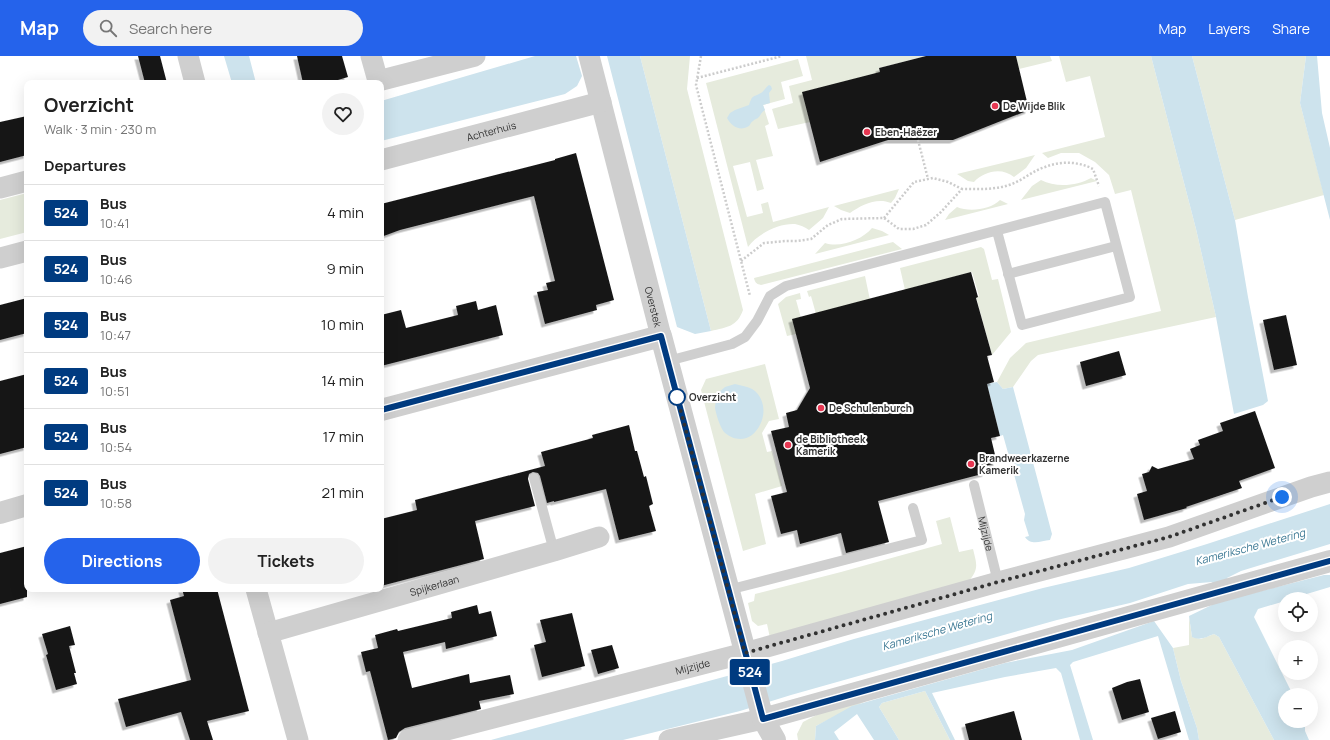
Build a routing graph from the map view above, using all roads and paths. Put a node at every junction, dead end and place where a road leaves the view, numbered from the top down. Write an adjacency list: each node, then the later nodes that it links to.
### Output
1 (188, 56): 8 (street)
2 (371, 56): 9 (street)
3 (474, 56): 10 (street)
4 (589, 56): 11 (street, Overstek)
5 (700, 56): 7 (path)
6 (782, 56): 7 (path)
7 (697, 78): 24 (path)
8 (194, 80)
9 (378, 80)
10 (382, 80)
11 (601, 102): 13 (street, Achterhuis); 27 (street, Overstek)
12 (918, 140): 14 (path)
13 (384, 159)
14 (928, 179): 17 (path); 19 (path)
15 (24, 182): 16 (street)
16 (0, 188)
17 (962, 189): 18 (path); 19 (path)
18 (1104, 202): 20 (lane); 21 (lane)
19 (884, 218): 24 (path)
20 (996, 230): 25 (lane); 26 (lane)
21 (1116, 246): 25 (lane); 25 (lane)
22 (24, 252): 23 (street)
23 (0, 258)
24 (741, 261): 26 (path)
25 (1008, 274)
26 (757, 322): 28 (lane)
27 (661, 336): 28 (street, Overstek); 29 (street)
28 (668, 361): 40 (street, Overstek)
29 (384, 409)
30 (534, 478): 37 (lane)
31 (1330, 482): 39 (street, Mijzijde)
32 (974, 486): 39 (lane, Mijzijde)
33 (24, 506): 35 (street)
34 (913, 508): 40 (lane)
35 (0, 513)
36 (599, 537): 37 (street, Spijkerlaan)
37 (554, 551): 42 (street, Spijkerlaan)
38 (1330, 561): 44 (street)
39 (998, 582): 43 (street, Mijzijde)
40 (728, 590): 43 (street, Overstek)
41 (257, 592): 42 (street)
42 (268, 633): 45 (street)
43 (746, 656): 44 (street, Overstek); 46 (street, Mijzijde)
44 (762, 714): 47 (street); 48 (street, Overstek)
45 (298, 740)
46 (408, 740)
47 (669, 740)
48 (775, 740)

